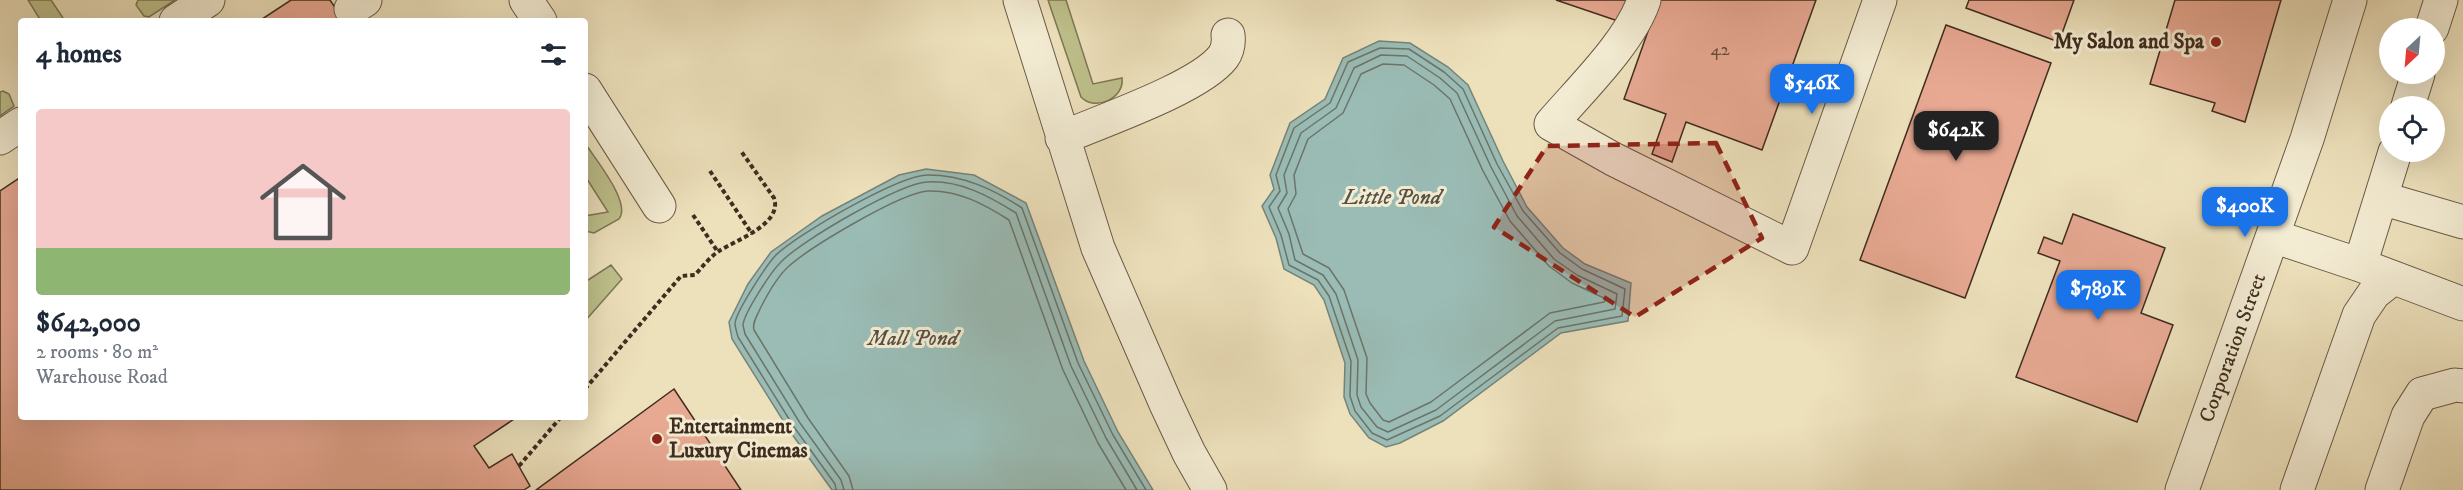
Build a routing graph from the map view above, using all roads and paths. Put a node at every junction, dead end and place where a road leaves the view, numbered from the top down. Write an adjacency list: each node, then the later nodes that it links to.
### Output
1 (207, 0): 8 (street)
2 (526, 0): 9 (street)
3 (1020, 0): 15 (street)
4 (1644, 0): 5 (street)
5 (1880, 0)
6 (2350, 0): 24 (street, Corporation Street)
7 (2440, 0): 10 (street)
8 (180, 18)
9 (538, 18)
10 (2435, 18)
11 (1228, 35): 15 (street)
12 (588, 95): 20 (street)
13 (18, 126): 14 (street)
14 (0, 138)
15 (1062, 138): 33 (street)
16 (741, 150): 23 (path)
17 (2392, 162): 19 (street)
18 (710, 171): 23 (path)
19 (2381, 198): 22 (street); 26 (street)
20 (658, 206)
21 (691, 212): 25 (path)
22 (2463, 222)
23 (752, 234): 25 (path)
24 (2273, 236): 26 (street); 34 (street, Corporation Street)
25 (718, 252): 29 (path)
26 (2360, 265): 27 (street)
27 (2393, 278): 28 (street); 35 (street)
28 (2463, 304)
29 (588, 385)
30 (2463, 386): 36 (street)
31 (558, 420): 32 (path)
32 (519, 466)
33 (1210, 490)
34 (2182, 490)
35 (2297, 490)
36 (2382, 490)

